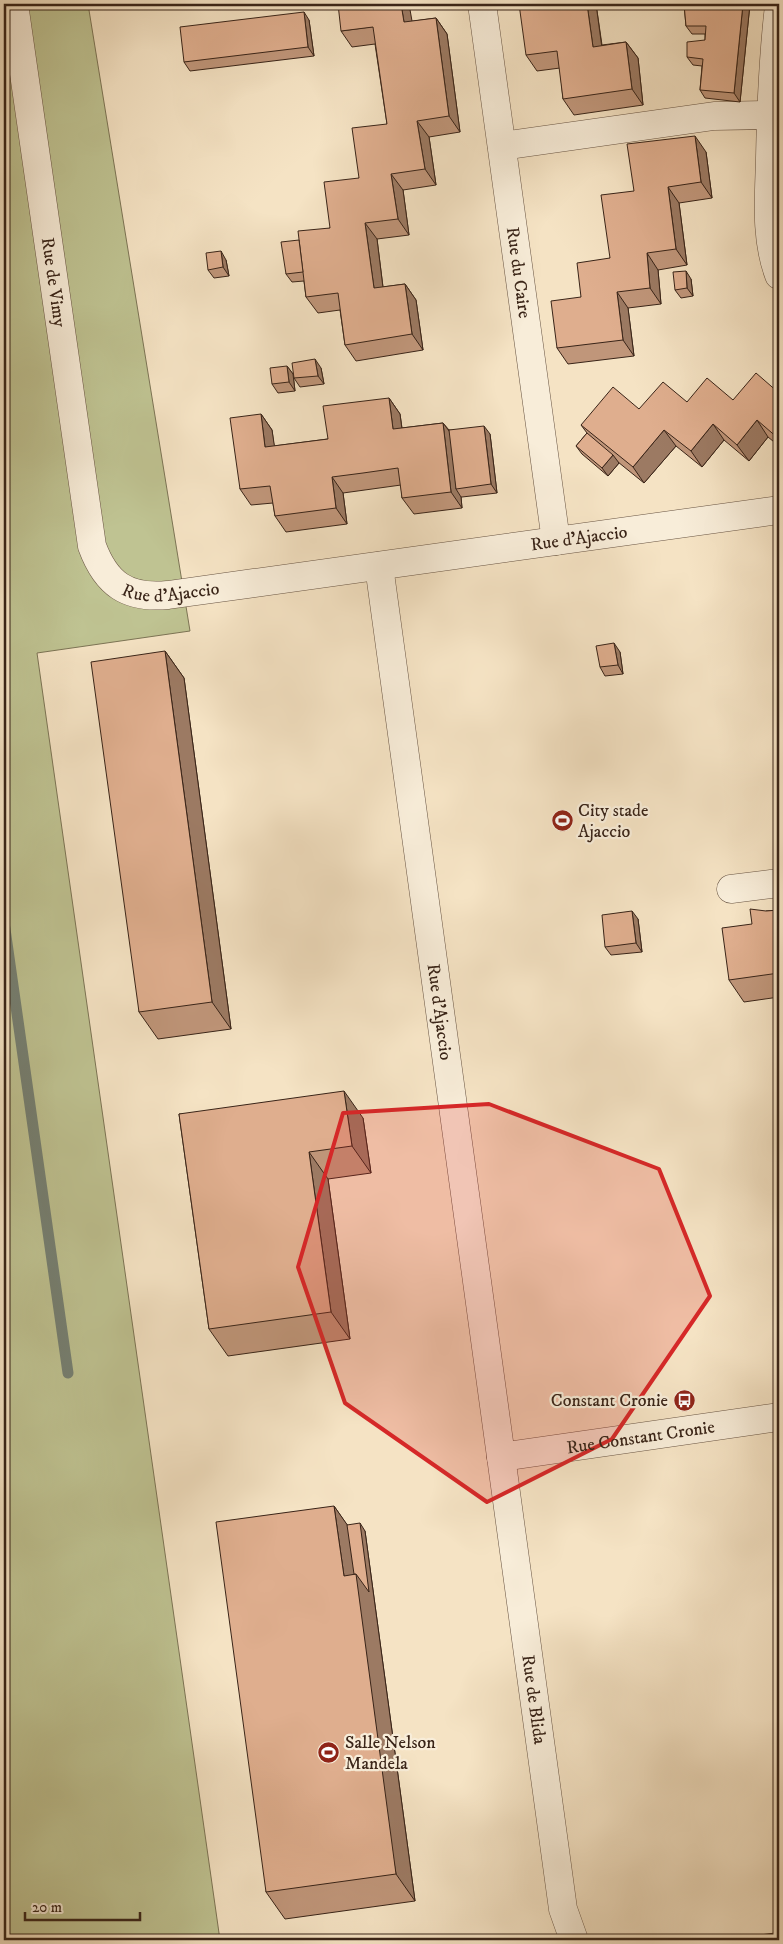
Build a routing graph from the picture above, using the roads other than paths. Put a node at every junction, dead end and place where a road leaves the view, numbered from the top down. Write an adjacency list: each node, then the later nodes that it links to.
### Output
1 (14, 4): 9 (street, Rue de Vimy)
2 (482, 4): 5 (street, Rue du Caire)
3 (779, 6): 4 (street)
4 (771, 115): 5 (street); 6 (street)
5 (502, 146): 8 (street, Rue du Caire)
6 (779, 275)
7 (779, 510): 8 (street, Rue d'Ajaccio)
8 (556, 541): 10 (street, Rue d'Ajaccio)
9 (97, 559): 10 (street, Rue d'Ajaccio)
10 (379, 566): 14 (street, Rue d'Ajaccio)
11 (779, 883): 12 (street)
12 (731, 890)
13 (779, 1417): 14 (street, Rue Constant Cronie)
14 (501, 1457): 15 (street, Rue de Blida)
15 (574, 1940)

